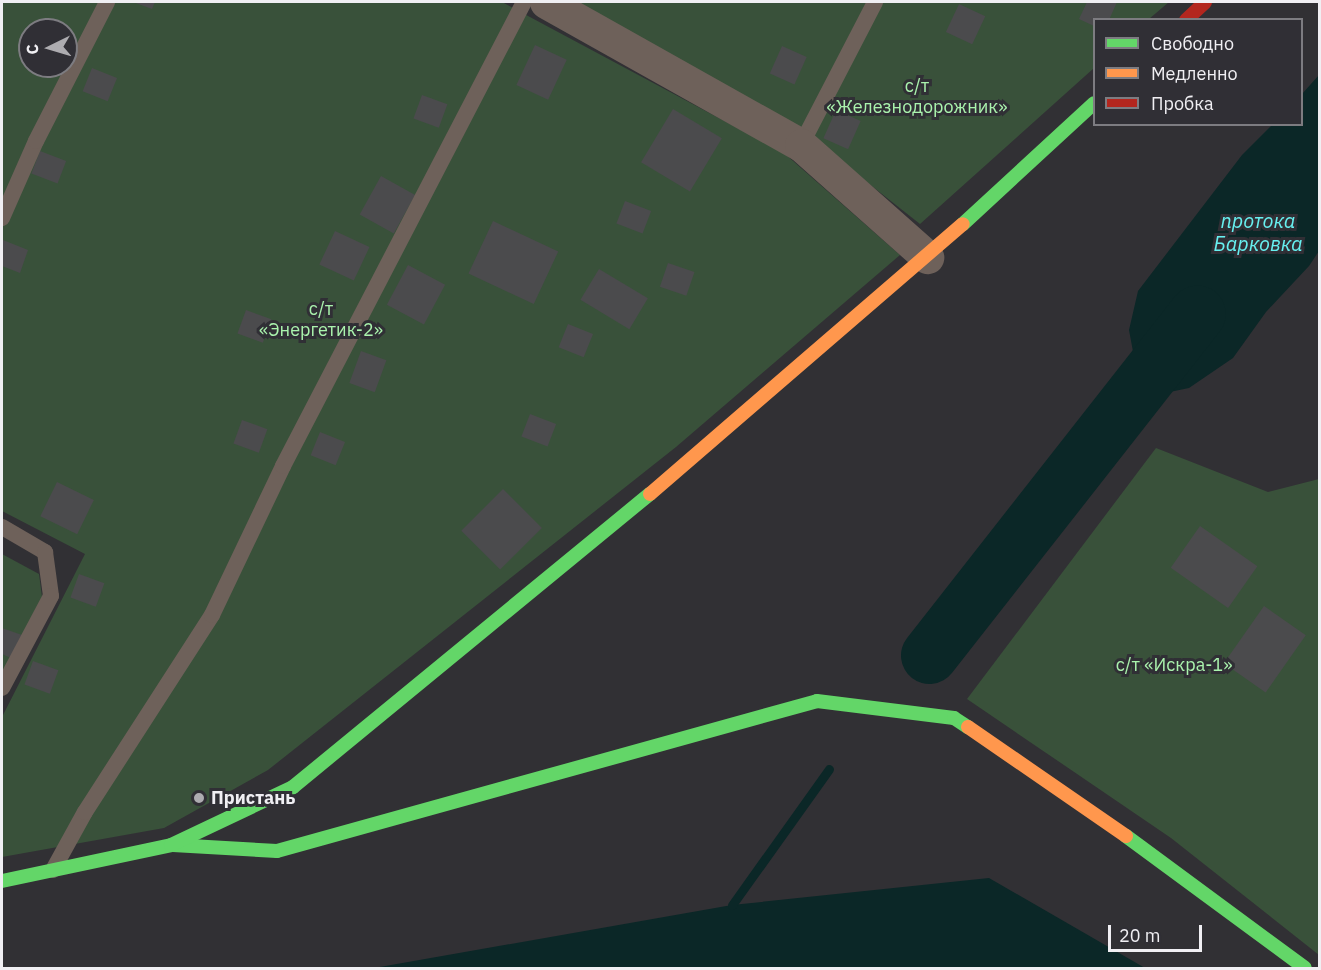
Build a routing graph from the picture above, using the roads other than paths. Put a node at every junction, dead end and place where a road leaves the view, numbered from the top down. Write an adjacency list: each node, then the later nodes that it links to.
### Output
1 (107, 2): 9 (lane)
2 (524, 2): 14 (lane)
3 (546, 2): 8 (street)
4 (875, 2): 8 (lane)
5 (1205, 2): 6 (main road)
6 (1188, 18)
7 (1093, 105): 10 (main road)
8 (801, 145): 10 (street)
9 (2, 218)
10 (927, 257): 13 (main road)
11 (2, 527): 12 (lane)
12 (2, 688)
13 (171, 845): 14 (main road); 16 (main road)
14 (53, 871): 15 (main road)
15 (2, 881)
16 (1305, 969)

